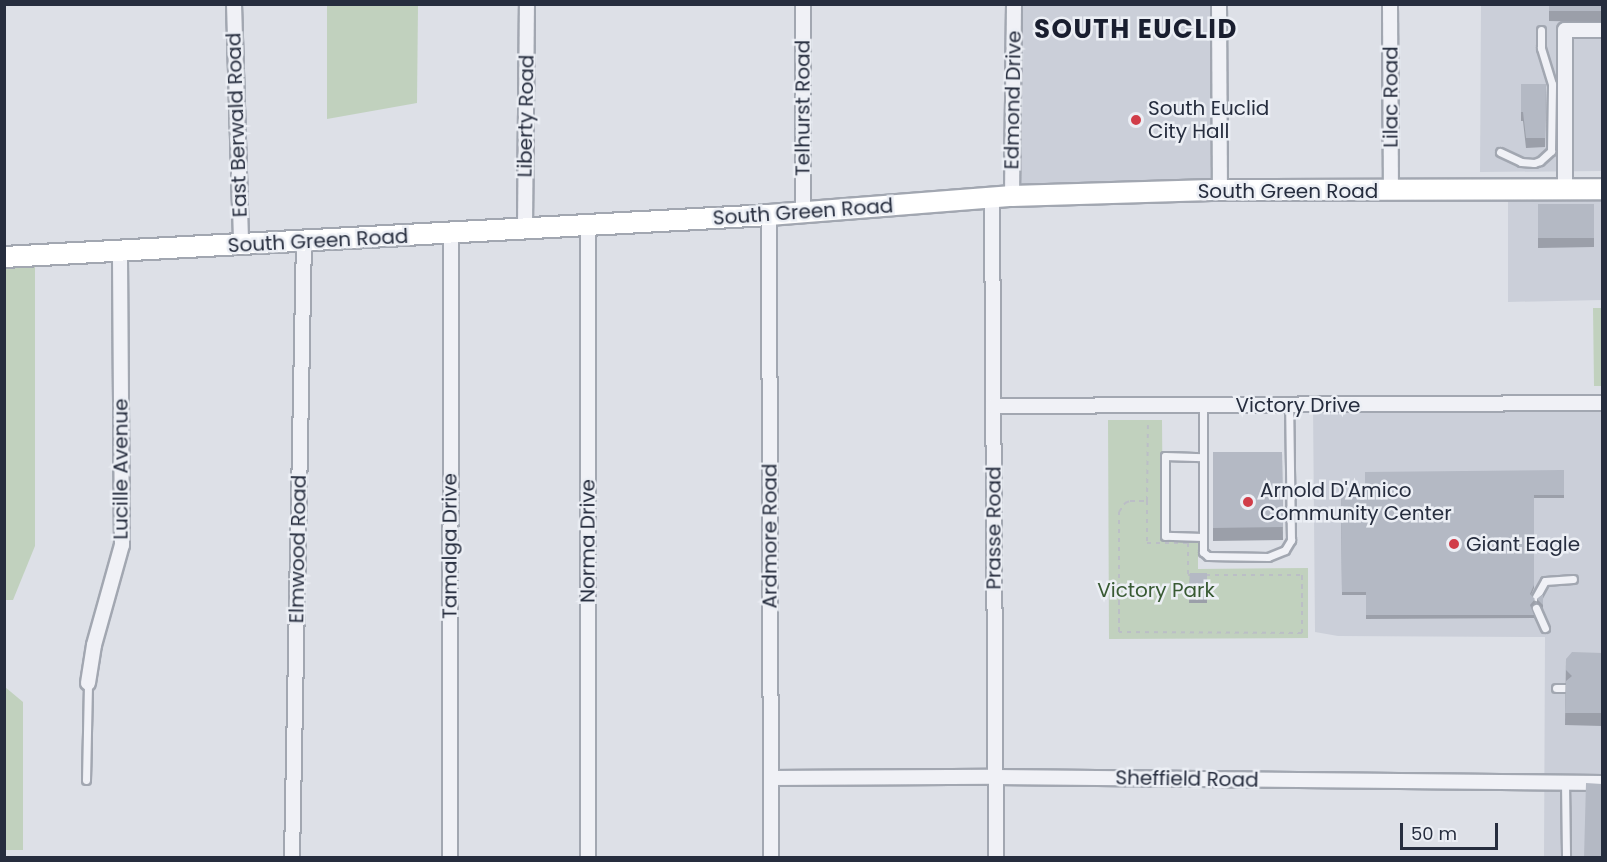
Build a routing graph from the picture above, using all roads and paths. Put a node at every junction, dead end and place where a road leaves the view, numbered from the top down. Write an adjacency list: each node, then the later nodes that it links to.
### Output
1 (234, 4): 22 (street, East Berwald Road)
2 (528, 4): 19 (street, Liberty Road)
3 (803, 4): 16 (street, Telhurst Road)
4 (1014, 4): 14 (street, Edmond Drive)
5 (1219, 4): 12 (street)
6 (1390, 4): 13 (street, Lilac Road)
7 (1541, 30): 9 (lane)
8 (1602, 30): 10 (street)
9 (1500, 152)
10 (1565, 189): 11 (main road, South Green Road); 13 (main road, South Green Road)
11 (1602, 189)
12 (1220, 190): 13 (main road, South Green Road); 14 (main road, South Green Road)
13 (1391, 190)
14 (1012, 196): 15 (main road, South Green Road)
15 (992, 198): 16 (main road, South Green Road); 28 (street, Prasse Road)
16 (802, 212): 17 (main road, South Green Road)
17 (769, 215): 18 (main road, South Green Road); 41 (street, Ardmore Road)
18 (588, 224): 19 (main road, South Green Road); 47 (street, Norma Drive)
19 (525, 227): 20 (main road, South Green Road)
20 (451, 234): 21 (main road, South Green Road); 46 (street, Tamalga Drive)
21 (304, 241): 22 (main road, South Green Road); 45 (street, Elmwood Road)
22 (241, 245): 23 (main road, South Green Road)
23 (120, 251): 24 (main road, South Green Road); 37 (street, Lucille Avenue)
24 (4, 257)
25 (1602, 404): 27 (street, Victory Drive)
26 (1203, 405): 27 (street, Victory Drive); 28 (street, Victory Drive); 30 (lane)
27 (1289, 405): 32 (lane)
28 (993, 406): 40 (street, Prasse Road)
29 (1148, 420): 31 (path)
30 (1203, 457): 32 (lane); 32 (lane)
31 (1147, 501): 31 (path)
32 (1202, 537)
33 (1573, 579): 34 (lane)
34 (1536, 597)
35 (1536, 608): 36 (lane)
36 (1545, 628)
37 (88, 683): 42 (lane)
38 (1556, 688): 39 (lane)
39 (1566, 688)
40 (995, 777): 41 (street, Sheffield Road); 43 (street, Sheffield Road); 49 (street, Prasse Road)
41 (771, 778): 48 (street, Ardmore Road)
42 (86, 780)
43 (1565, 782): 44 (street, Sheffield Road); 50 (lane)
44 (1602, 783)
45 (292, 858)
46 (450, 858)
47 (588, 858)
48 (771, 858)
49 (996, 858)
50 (1566, 858)

